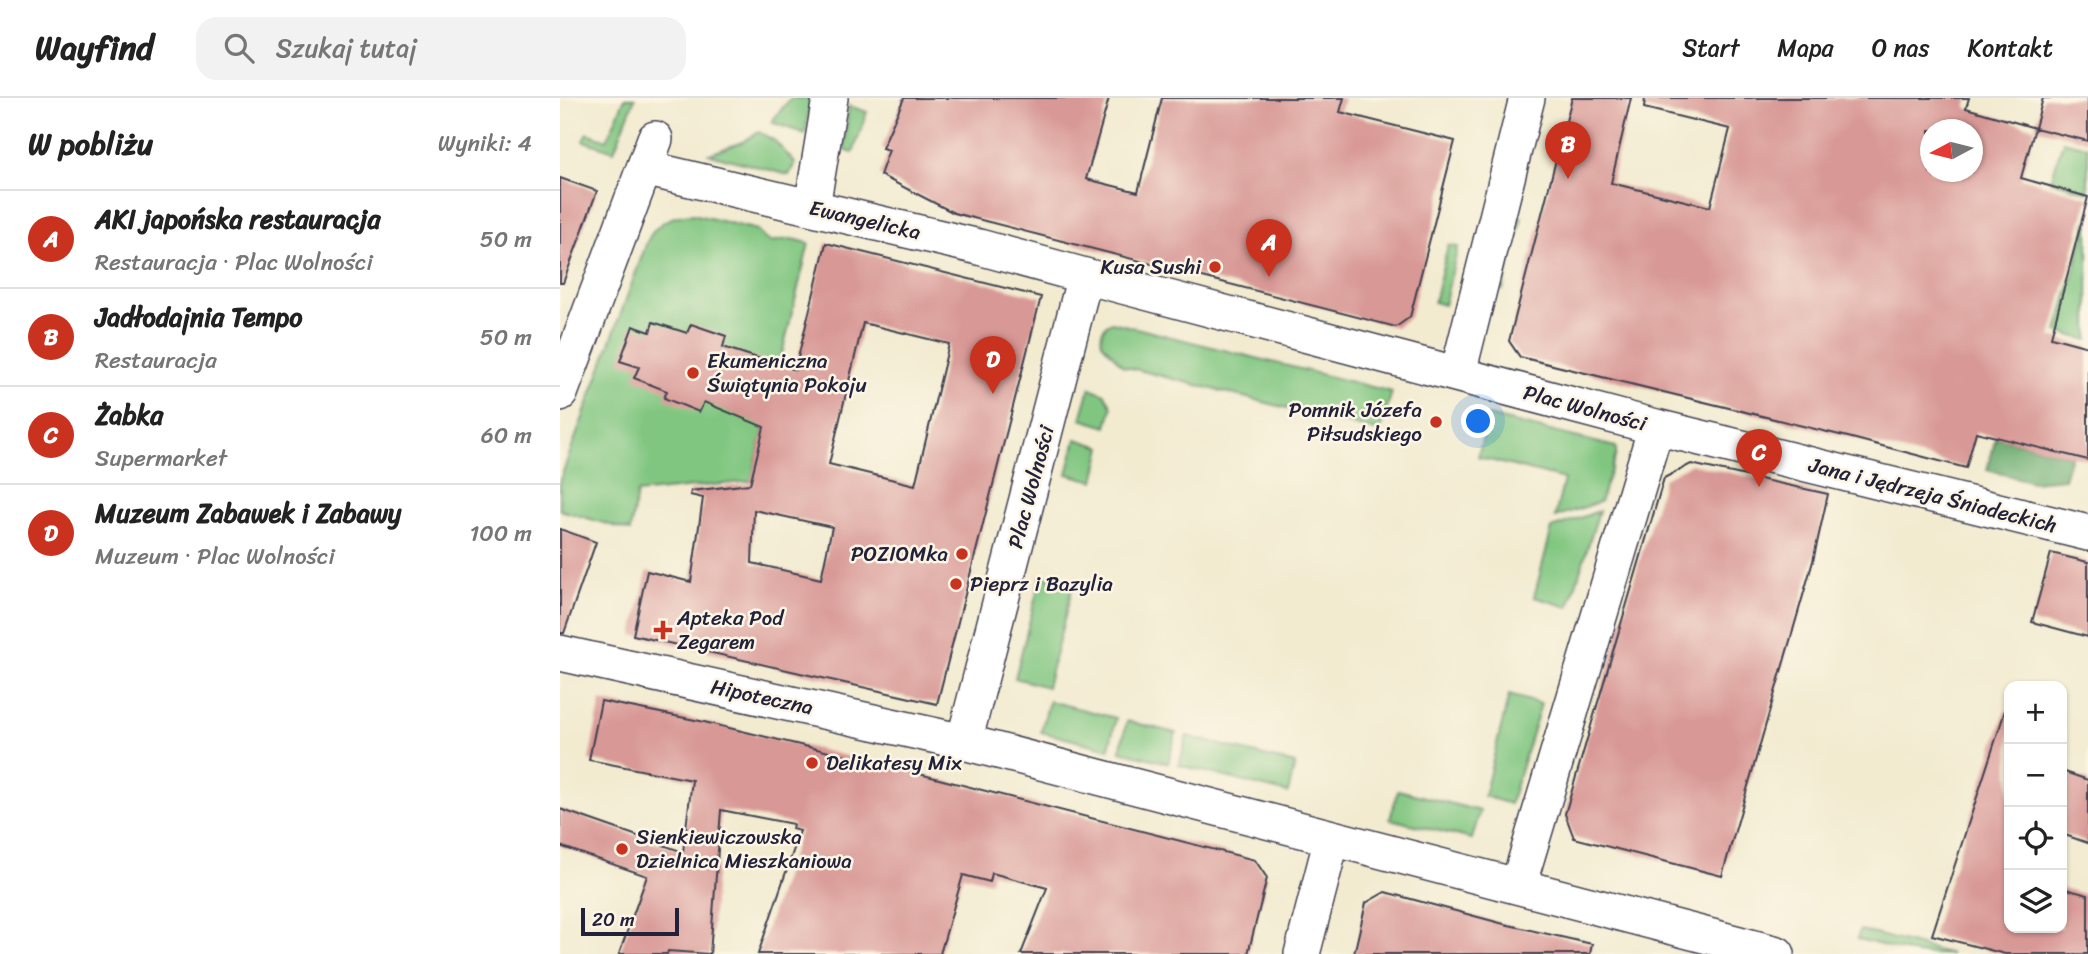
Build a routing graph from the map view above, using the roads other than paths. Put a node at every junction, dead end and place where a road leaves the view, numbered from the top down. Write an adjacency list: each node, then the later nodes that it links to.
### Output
1 (830, 98): 3 (street)
2 (1527, 98): 5 (street)
3 (812, 207): 4 (street, Ewangelicka); 6 (street, Ewangelicka)
4 (1085, 276): 5 (street, Plac Wolności); 10 (street, Plac Wolności)
5 (1458, 373): 7 (street, Plac Wolności)
6 (560, 393)
7 (1656, 427): 8 (street, Jana i Jędrzeja Śniadeckich); 12 (street, Plac Wolności)
8 (2088, 533)
9 (560, 653): 10 (street, Hipoteczna)
10 (964, 742): 11 (street)
11 (1332, 838): 12 (street); 13 (street)
12 (1518, 886): 14 (street)
13 (1302, 954)
14 (1777, 954)

